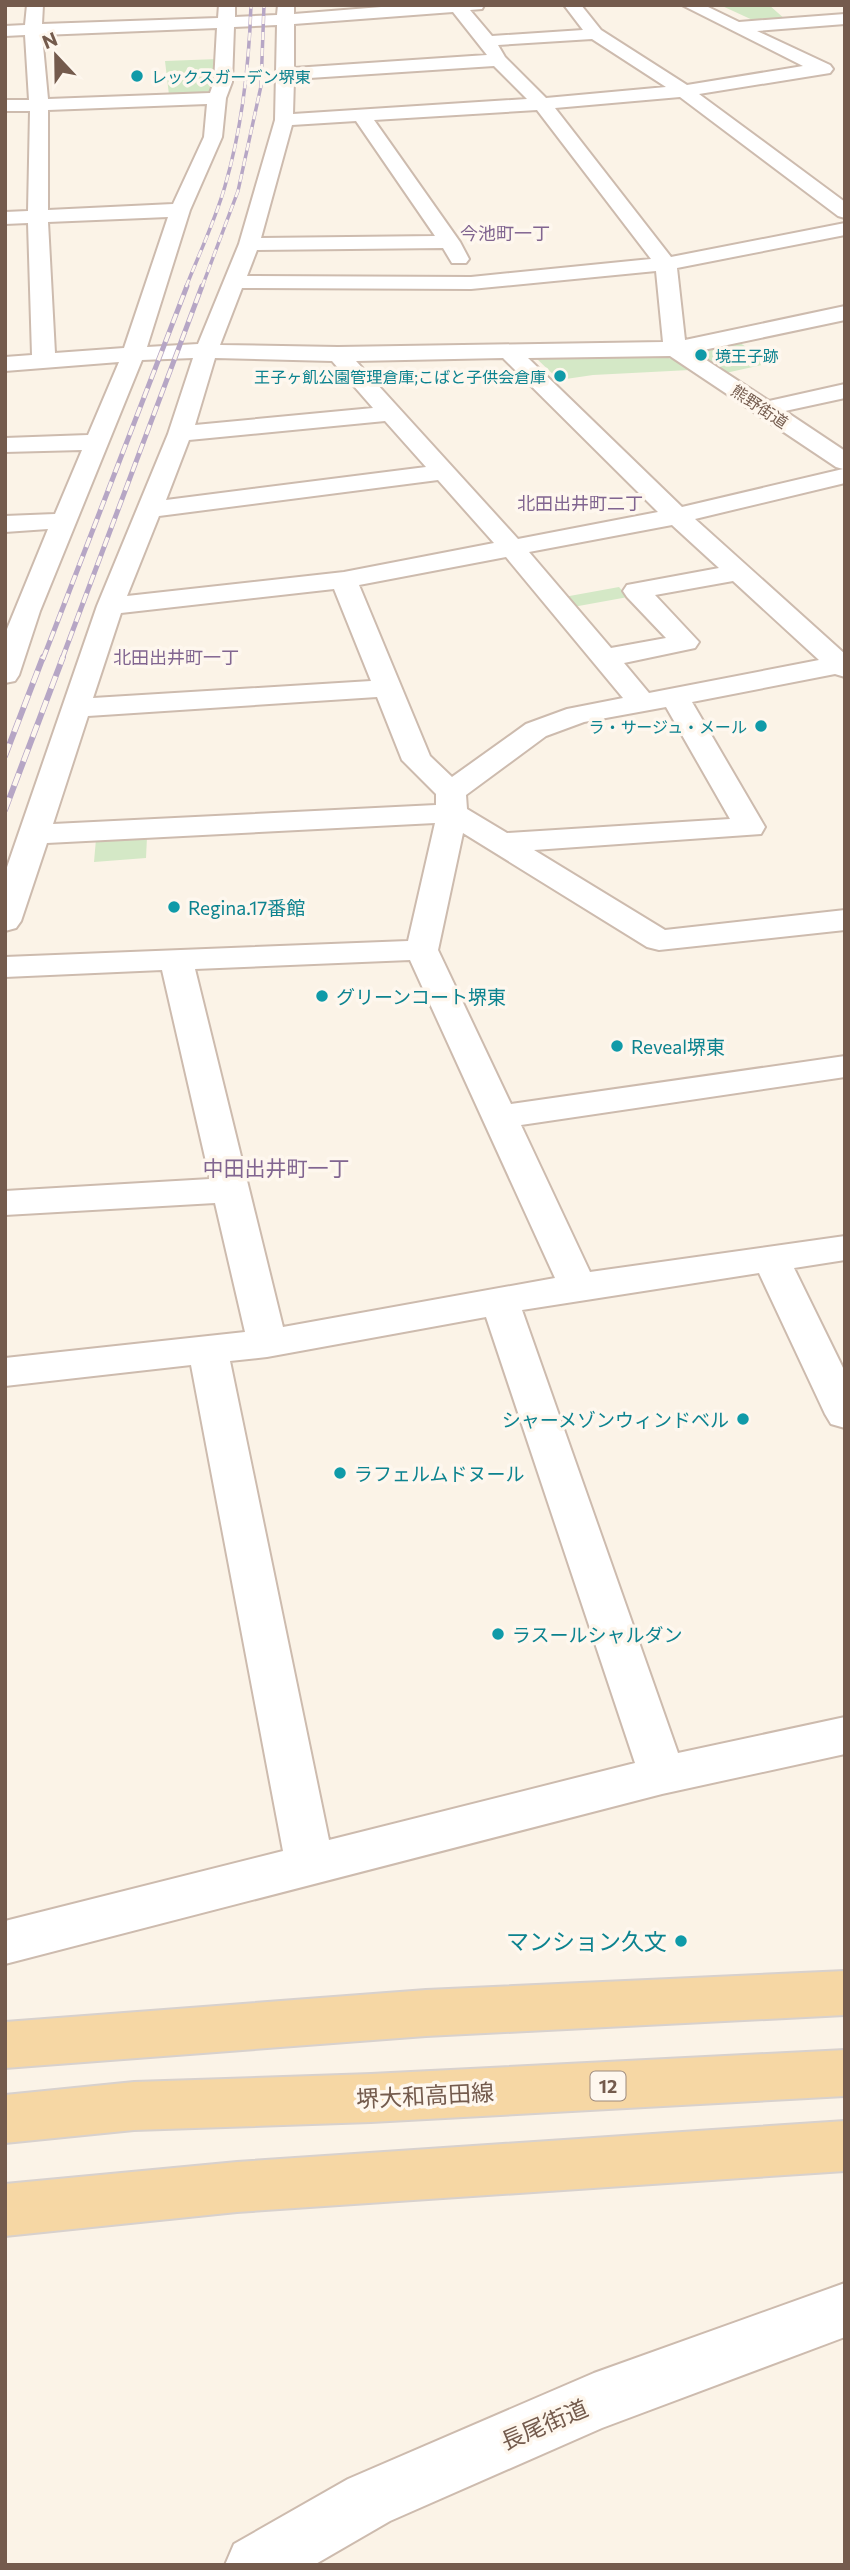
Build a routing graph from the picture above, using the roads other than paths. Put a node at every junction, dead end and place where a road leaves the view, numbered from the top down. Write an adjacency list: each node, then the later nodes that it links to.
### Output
1 (35, 5): 10 (street)
2 (572, 5): 13 (street)
3 (690, 5): 9 (street)
4 (463, 6): 5 (street); 14 (street)
5 (287, 13): 6 (street); 21 (street)
6 (226, 14): 10 (street); 24 (street)
7 (845, 19): 8 (street)
8 (817, 21): 9 (street); 15 (street)
9 (734, 28): 20 (street)
10 (33, 29): 12 (street); 26 (street)
11 (452, 30): 14 (street)
12 (5, 31)
13 (595, 34): 14 (street); 23 (street)
14 (481, 35): 17 (street)
15 (845, 35)
16 (411, 43): 18 (street)
17 (498, 60): 18 (street); 25 (street)
18 (425, 65): 19 (street)
19 (390, 67): 21 (street); 28 (street)
20 (821, 68): 22 (street); 23 (street)
21 (285, 74): 30 (street)
22 (845, 79)
23 (684, 91): 25 (street); 32 (street)
24 (216, 99): 26 (street); 31 (street)
25 (542, 104): 28 (street); 38 (street)
26 (40, 105): 27 (street); 33 (street)
27 (5, 106)
28 (424, 111): 29 (street)
29 (361, 116): 30 (street); 36 (street)
30 (285, 120): 37 (street)
31 (180, 210): 33 (street); 46 (street)
32 (845, 212)
33 (38, 217): 34 (street); 47 (street)
34 (5, 218)
35 (845, 229): 38 (street)
36 (450, 242): 37 (street); 40 (street)
37 (249, 244): 39 (street)
38 (666, 264): 40 (street); 42 (street)
39 (232, 282): 40 (street); 43 (street)
40 (471, 283)
41 (845, 313): 42 (street)
42 (675, 349): 44 (street); 50 (street, 熊野街道)
43 (206, 351): 45 (street); 46 (street); 52 (street)
44 (508, 351): 45 (street); 59 (street)
45 (338, 354): 51 (street)
46 (133, 355): 47 (street); 53 (street)
47 (44, 361): 48 (street)
48 (5, 364)
49 (845, 391): 50 (street)
50 (764, 409): 55 (street, 熊野街道)
51 (391, 413): 52 (street); 56 (street)
52 (180, 434): 58 (street)
53 (97, 442): 54 (street); 60 (street)
54 (5, 446)
55 (845, 462)
56 (443, 472): 58 (street); 62 (street)
57 (845, 476): 59 (street)
58 (149, 510): 65 (street)
59 (677, 516): 62 (street); 63 (street)
60 (65, 521): 61 (street); 66 (street)
61 (5, 524)
62 (512, 548): 64 (street); 67 (street)
63 (739, 572): 67 (street); 68 (street)
64 (344, 580): 65 (street); 70 (street)
65 (110, 606): 73 (street)
66 (16, 612): 69 (street)
67 (605, 658): 72 (street)
68 (844, 666): 71 (street)
69 (5, 675)
70 (388, 688): 73 (street); 74 (street)
71 (674, 696): 72 (street); 76 (street)
72 (641, 701): 74 (street)
73 (76, 708): 75 (street)
74 (452, 803): 75 (street); 76 (street); 79 (street)
75 (34, 834): 78 (street)
76 (500, 843): 77 (street)
77 (845, 920)
78 (5, 921)
79 (422, 950): 80 (street); 83 (street)
80 (176, 960): 81 (street); 84 (street)
81 (5, 967)
82 (845, 1066): 83 (street)
83 (499, 1117): 88 (street)
84 (231, 1190): 85 (street); 90 (street)
85 (5, 1203)
86 (845, 1248): 87 (street)
87 (772, 1259): 88 (street); 93 (street)
88 (578, 1287): 89 (street)
89 (500, 1302): 90 (street); 95 (street)
90 (267, 1343): 91 (street)
91 (208, 1350): 92 (street); 96 (street)
92 (5, 1372)
93 (845, 1415)
94 (845, 1735): 95 (street)
95 (662, 1775): 96 (street)
96 (310, 1866): 97 (street)
97 (5, 1943)
98 (845, 1993): 99 (main road)
99 (5, 2045)
100 (845, 2073): 101 (main road, 堺大和高田線 / 12)
101 (5, 2119)
102 (845, 2146): 103 (main road)
103 (5, 2210)
104 (845, 2310): 105 (street, 長尾街道)
105 (255, 2565)

